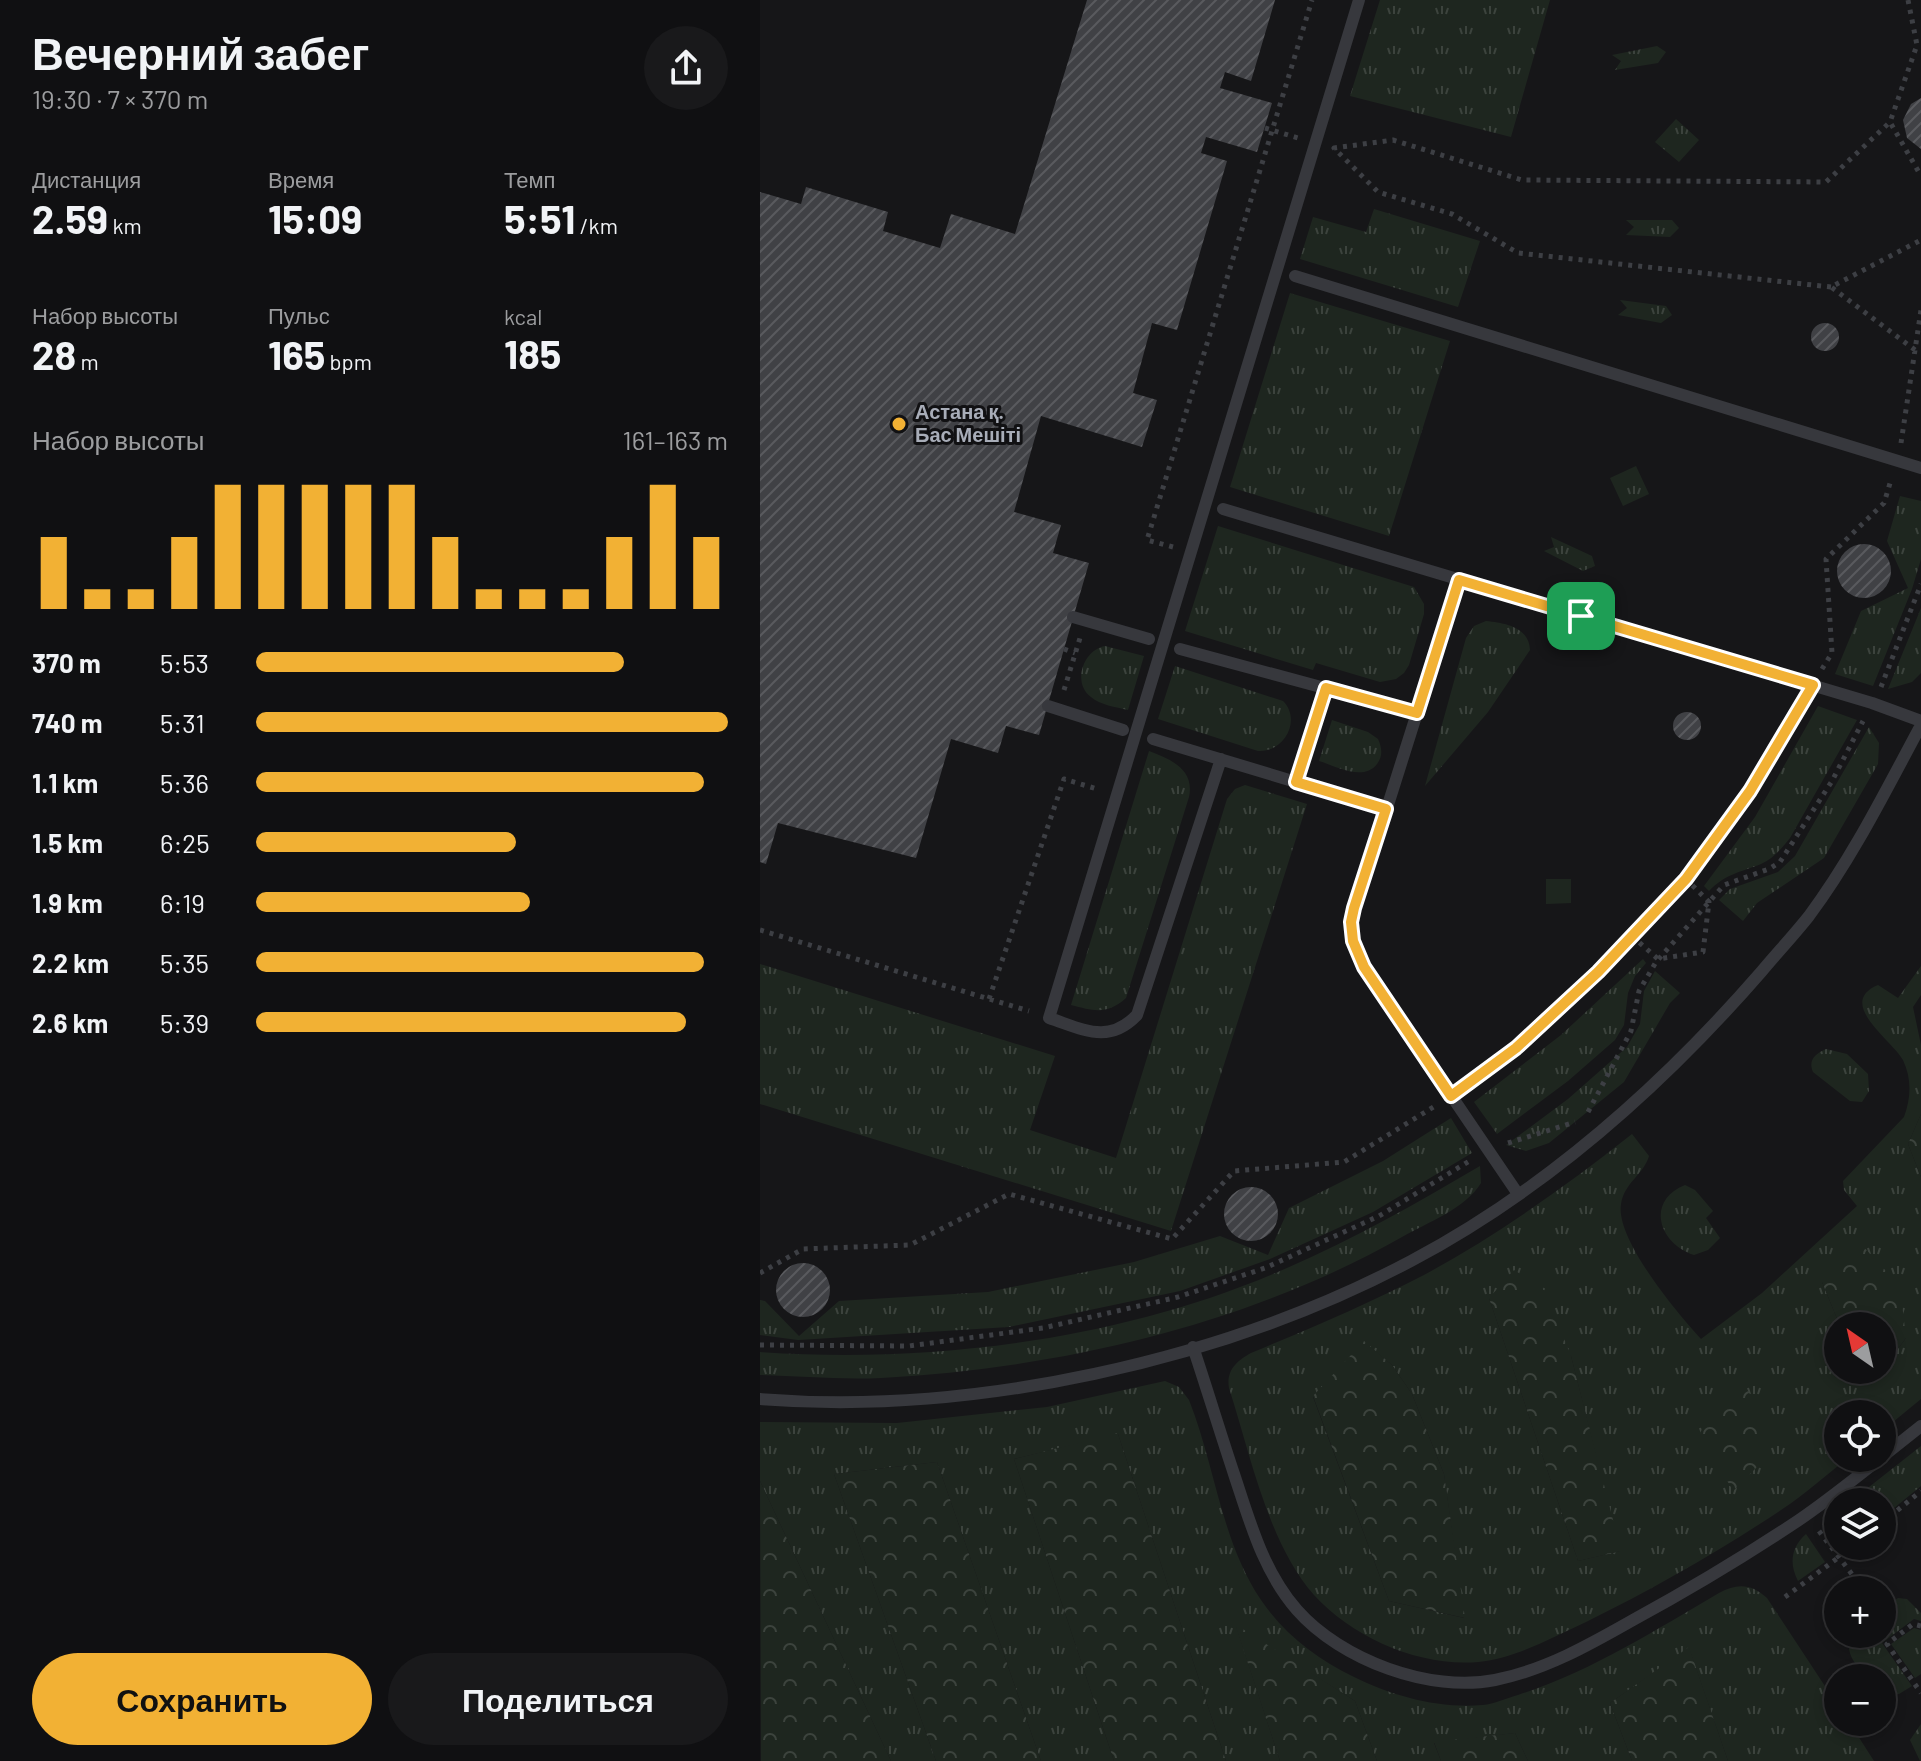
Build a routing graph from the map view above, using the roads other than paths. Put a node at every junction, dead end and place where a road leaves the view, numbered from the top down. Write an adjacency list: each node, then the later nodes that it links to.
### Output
1 (1359, 0): 15 (lane)
2 (1295, 276): 3 (lane)
3 (1921, 468)
4 (1223, 509): 5 (lane)
5 (1459, 580): 11 (lane); 12 (lane)
6 (1079, 619): 7 (lane)
7 (1149, 639)
8 (1180, 649): 9 (lane)
9 (1326, 688): 11 (lane); 16 (lane)
10 (1053, 708): 13 (lane)
11 (1417, 713): 17 (lane)
12 (1921, 723): 18 (lane)
13 (1123, 730)
14 (1153, 739): 15 (lane)
15 (1221, 759): 16 (lane)
16 (1296, 782): 17 (lane)
17 (1386, 809): 18 (lane)
18 (1518, 1194): 19 (lane)
19 (1193, 1347): 20 (lane); 23 (lane)
20 (760, 1399)
21 (1921, 1426): 22 (lane)
22 (1896, 1447)
23 (1863, 1472)

